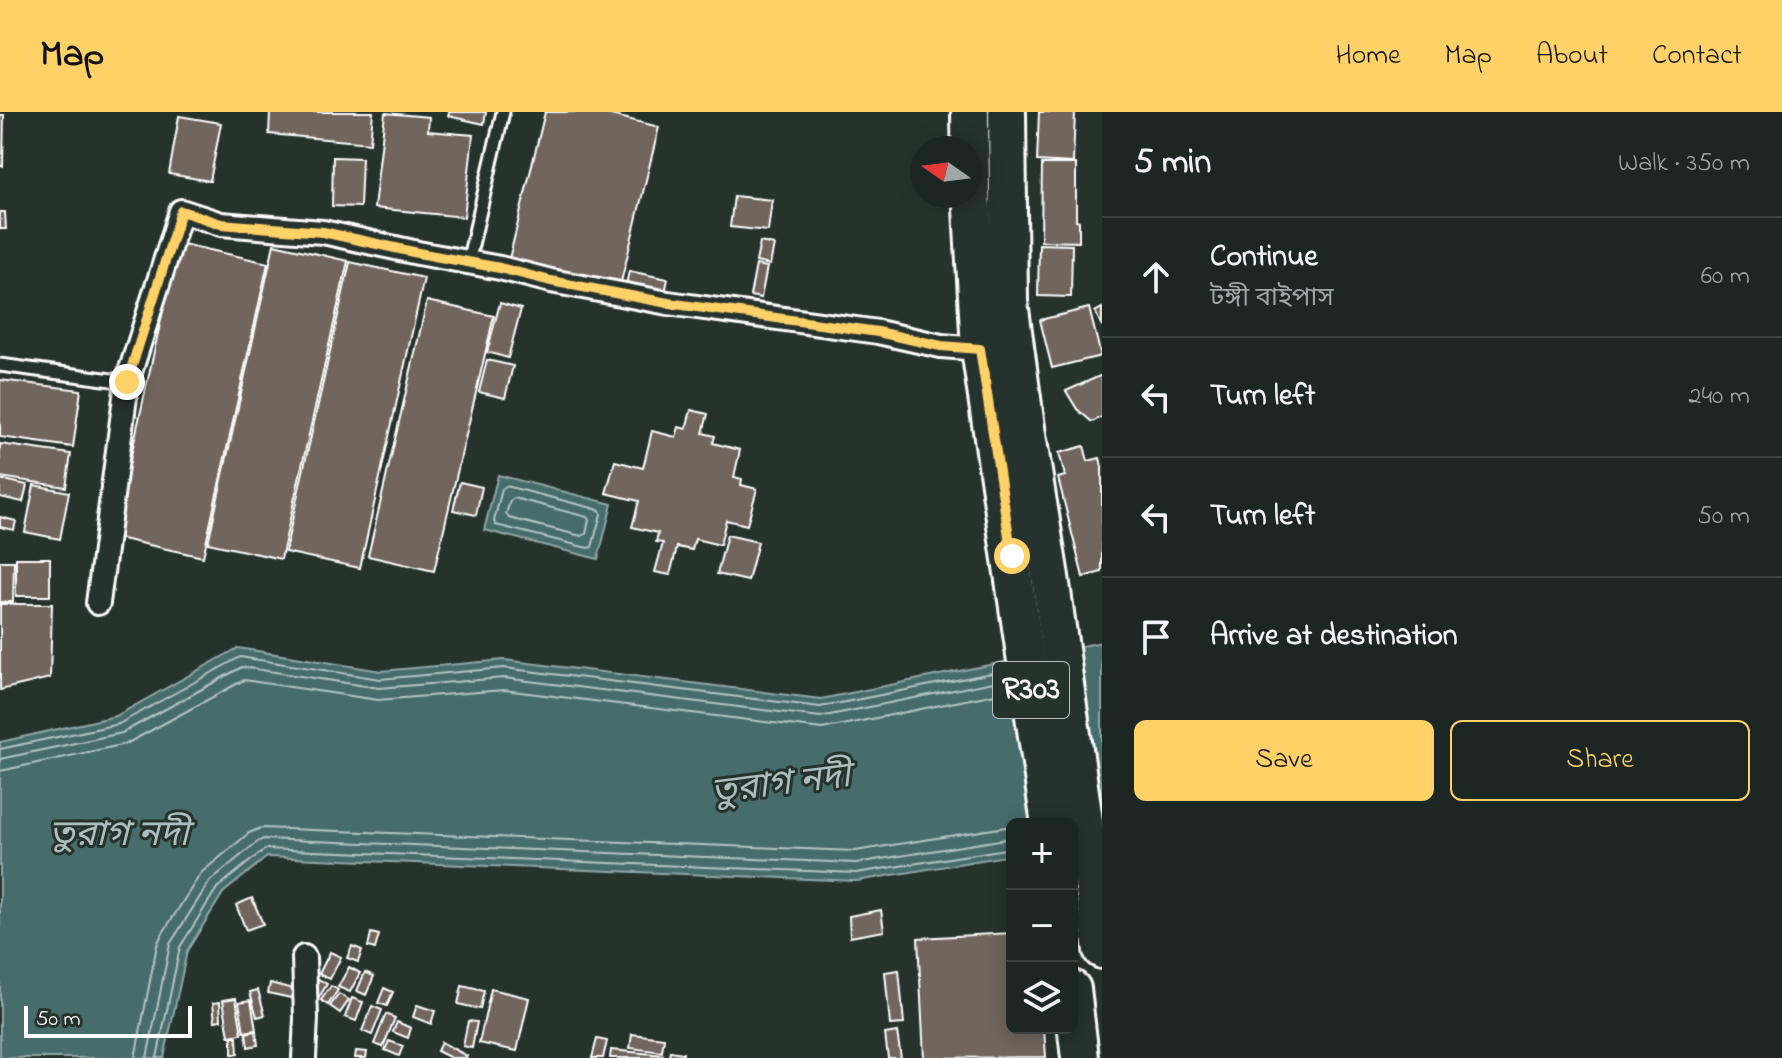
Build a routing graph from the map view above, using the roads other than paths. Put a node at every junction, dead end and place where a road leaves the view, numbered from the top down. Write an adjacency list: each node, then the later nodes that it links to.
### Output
1 (503, 112): 4 (lane)
2 (970, 112): 5 (main road, R303)
3 (1007, 112): 10 (main road, R303)
4 (468, 262): 5 (street); 7 (street)
5 (980, 349): 9 (main road, R303)
6 (0, 365): 7 (lane)
7 (127, 382): 8 (street)
8 (98, 603)
9 (1049, 818)
10 (1102, 950)
11 (304, 957): 12 (street)
12 (304, 1058)

